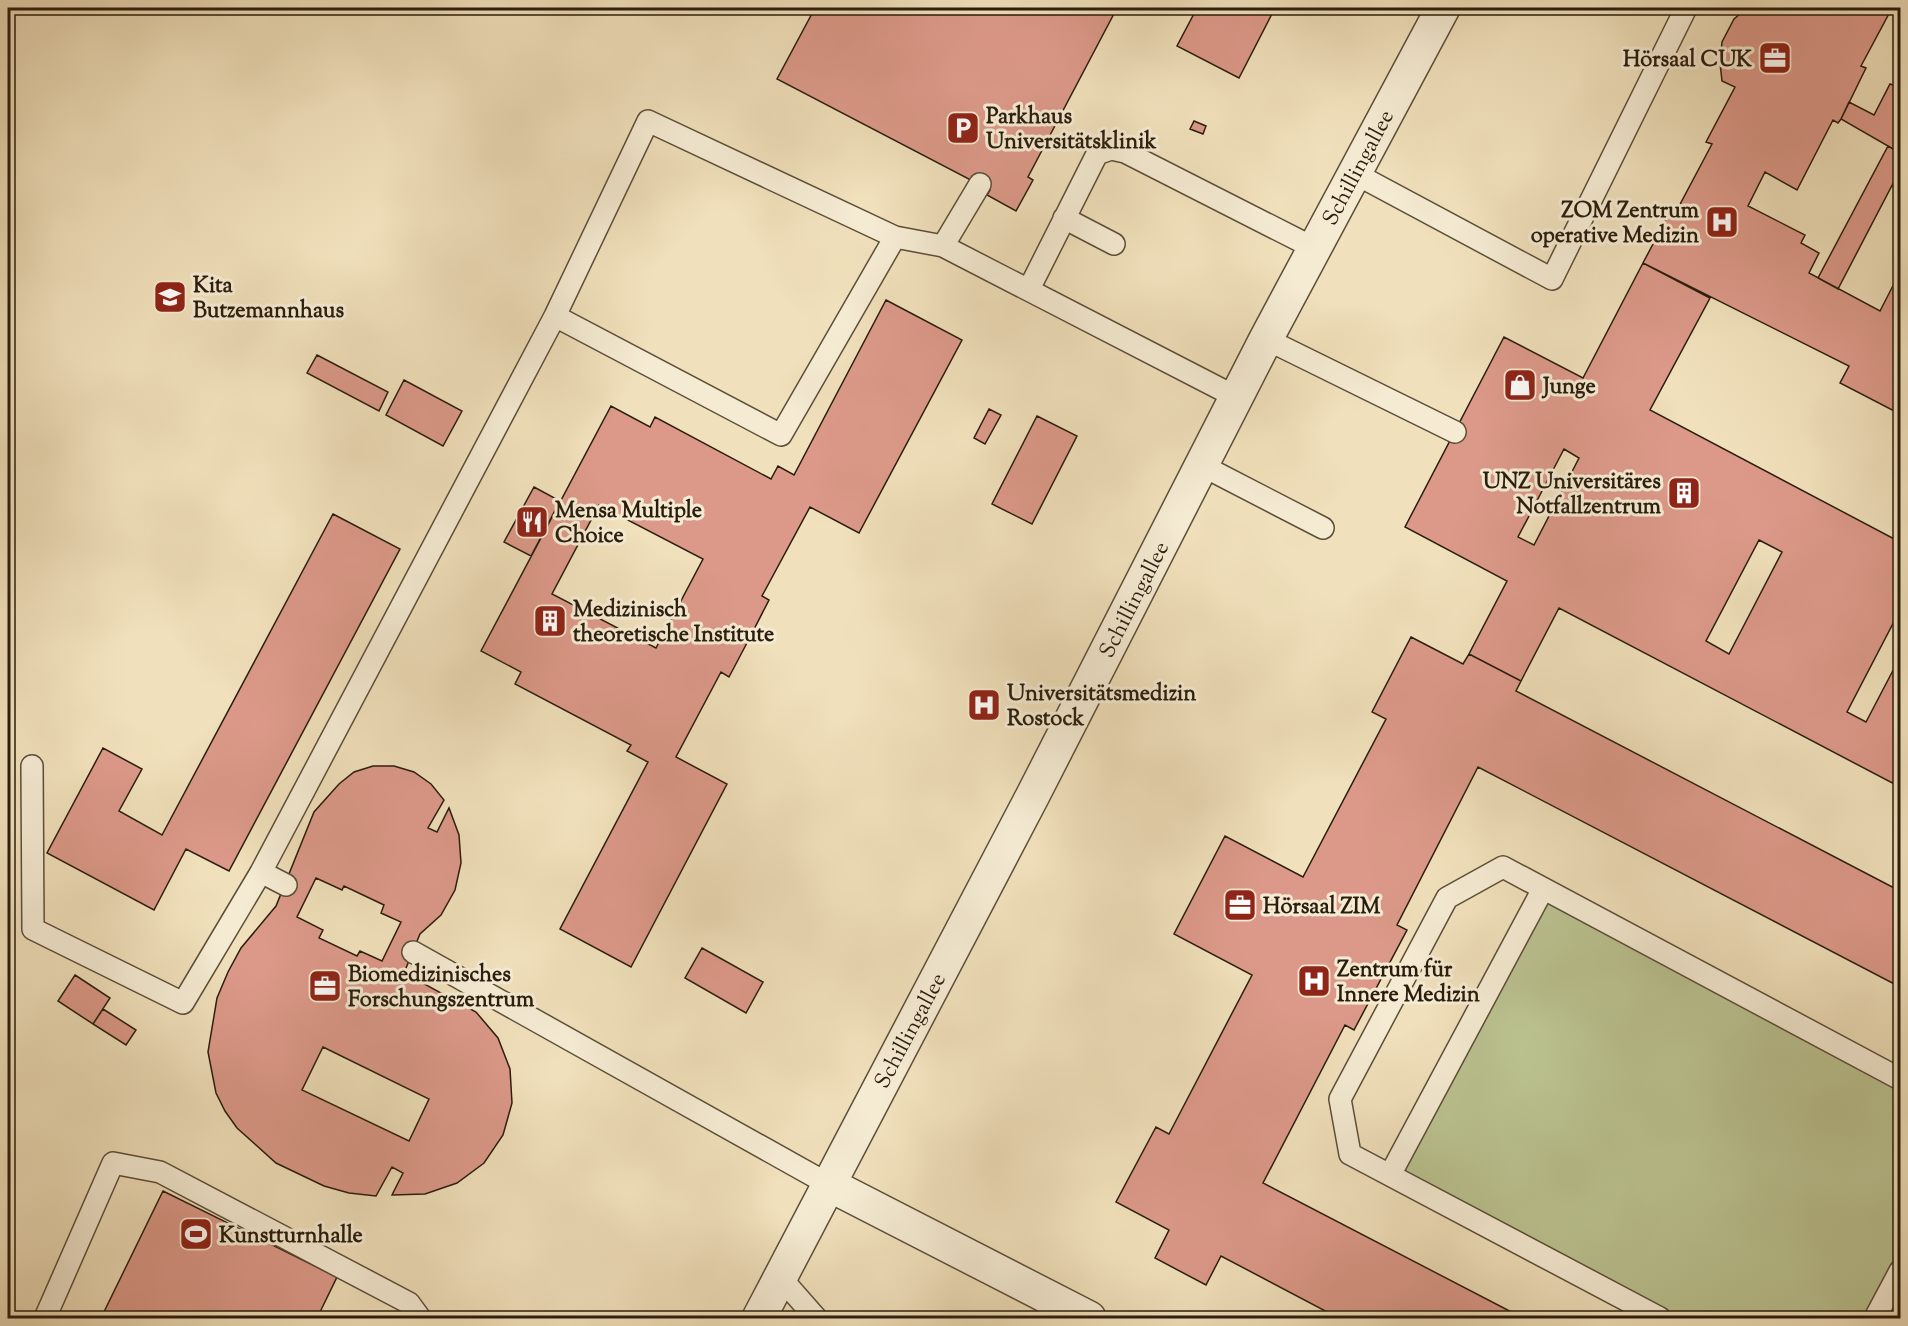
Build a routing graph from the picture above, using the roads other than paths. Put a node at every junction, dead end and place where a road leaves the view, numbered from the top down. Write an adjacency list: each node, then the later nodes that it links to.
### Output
1 (1443, 8): 3 (street, Schillingallee)
2 (1686, 8): 3 (lane)
3 (1353, 173): 9 (street, Schillingallee)
4 (980, 184): 8 (lane)
5 (1064, 218): 7 (lane); 9 (lane); 10 (lane)
6 (896, 237): 8 (lane); 11 (lane); 11 (lane)
7 (1114, 244)
8 (943, 246): 10 (lane)
9 (1314, 248): 12 (street, Schillingallee)
10 (1029, 289): 13 (lane)
11 (555, 316): 18 (lane)
12 (1266, 339): 13 (street, Schillingallee); 14 (lane)
13 (1236, 397): 15 (street, Schillingallee)
14 (1455, 432)
15 (1201, 465): 16 (lane); 24 (street, Schillingallee)
16 (1323, 528)
17 (32, 766): 18 (lane)
18 (261, 872): 19 (lane)
19 (286, 885)
20 (1544, 889): 22 (lane); 23 (lane); 23 (lane)
21 (413, 952): 24 (lane)
22 (1900, 1079)
23 (1390, 1175): 32 (lane)
24 (828, 1184): 26 (street, Schillingallee); 31 (street)
25 (1900, 1271): 33 (lane)
26 (780, 1277): 29 (street, Schillingallee); 30 (lane)
27 (45, 1318): 28 (lane)
28 (420, 1318)
29 (759, 1318)
30 (816, 1318)
31 (1089, 1318)
32 (1660, 1318)
33 (1875, 1318)

